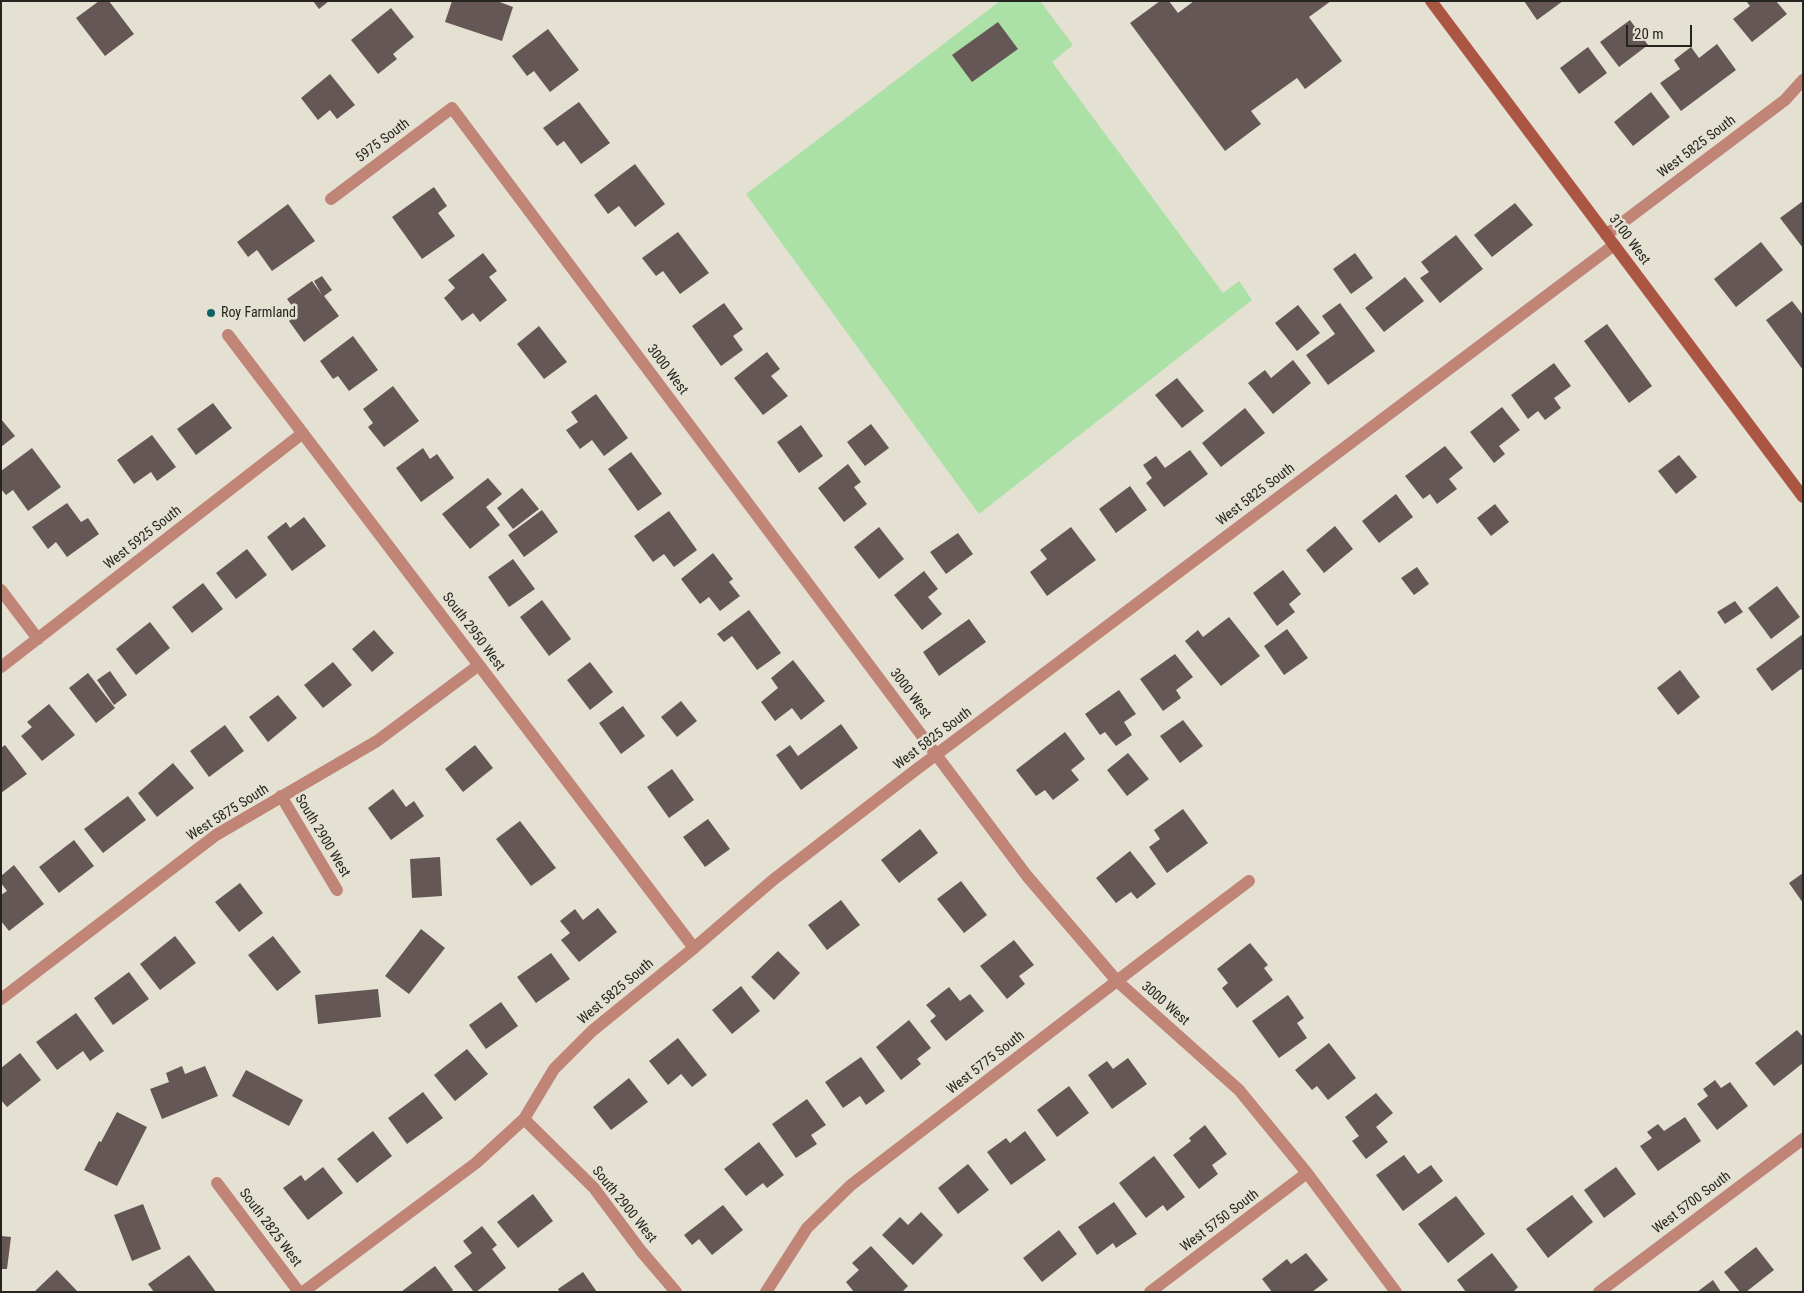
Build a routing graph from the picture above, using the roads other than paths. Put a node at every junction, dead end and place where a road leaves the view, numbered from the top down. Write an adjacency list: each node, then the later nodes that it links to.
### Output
1 (1431, 1): 5 (street, 3100 West)
2 (1803, 80): 5 (street, West 5825 South)
3 (452, 108): 4 (street, 5975 South); 13 (street, 3000 West)
4 (331, 199)
5 (1610, 240): 8 (street, 3100 West); 13 (street, West 5825 South)
6 (228, 334): 7 (street, South 2950 West)
7 (303, 433): 10 (street, West 5925 South); 11 (street, South 2950 West)
8 (1803, 497)
9 (1, 590): 10 (street)
10 (38, 639): 12 (street, West 5925 South)
11 (479, 665): 14 (street, West 5875 South); 17 (street, South 2950 West)
12 (1, 667)
13 (936, 755): 17 (street, West 5825 South); 18 (street, 3000 West)
14 (281, 796): 16 (street, South 2900 West); 19 (street, West 5875 South)
15 (1249, 881): 18 (street, West 5775 South)
16 (337, 890)
17 (694, 948): 20 (street, West 5825 South)
18 (1117, 981): 22 (street, 3000 West); 27 (street, West 5775 South)
19 (1, 999)
20 (524, 1119): 25 (street, West 5825 South); 26 (street, South 2900 West)
21 (1803, 1139): 30 (street, West 5700 South)
22 (1307, 1173): 28 (street, West 5750 South); 29 (street, 3000 West)
23 (216, 1183): 24 (street, South 2825 West)
24 (299, 1292)
25 (303, 1292)
26 (676, 1292)
27 (766, 1292)
28 (1150, 1292)
29 (1396, 1292)
30 (1599, 1292)

